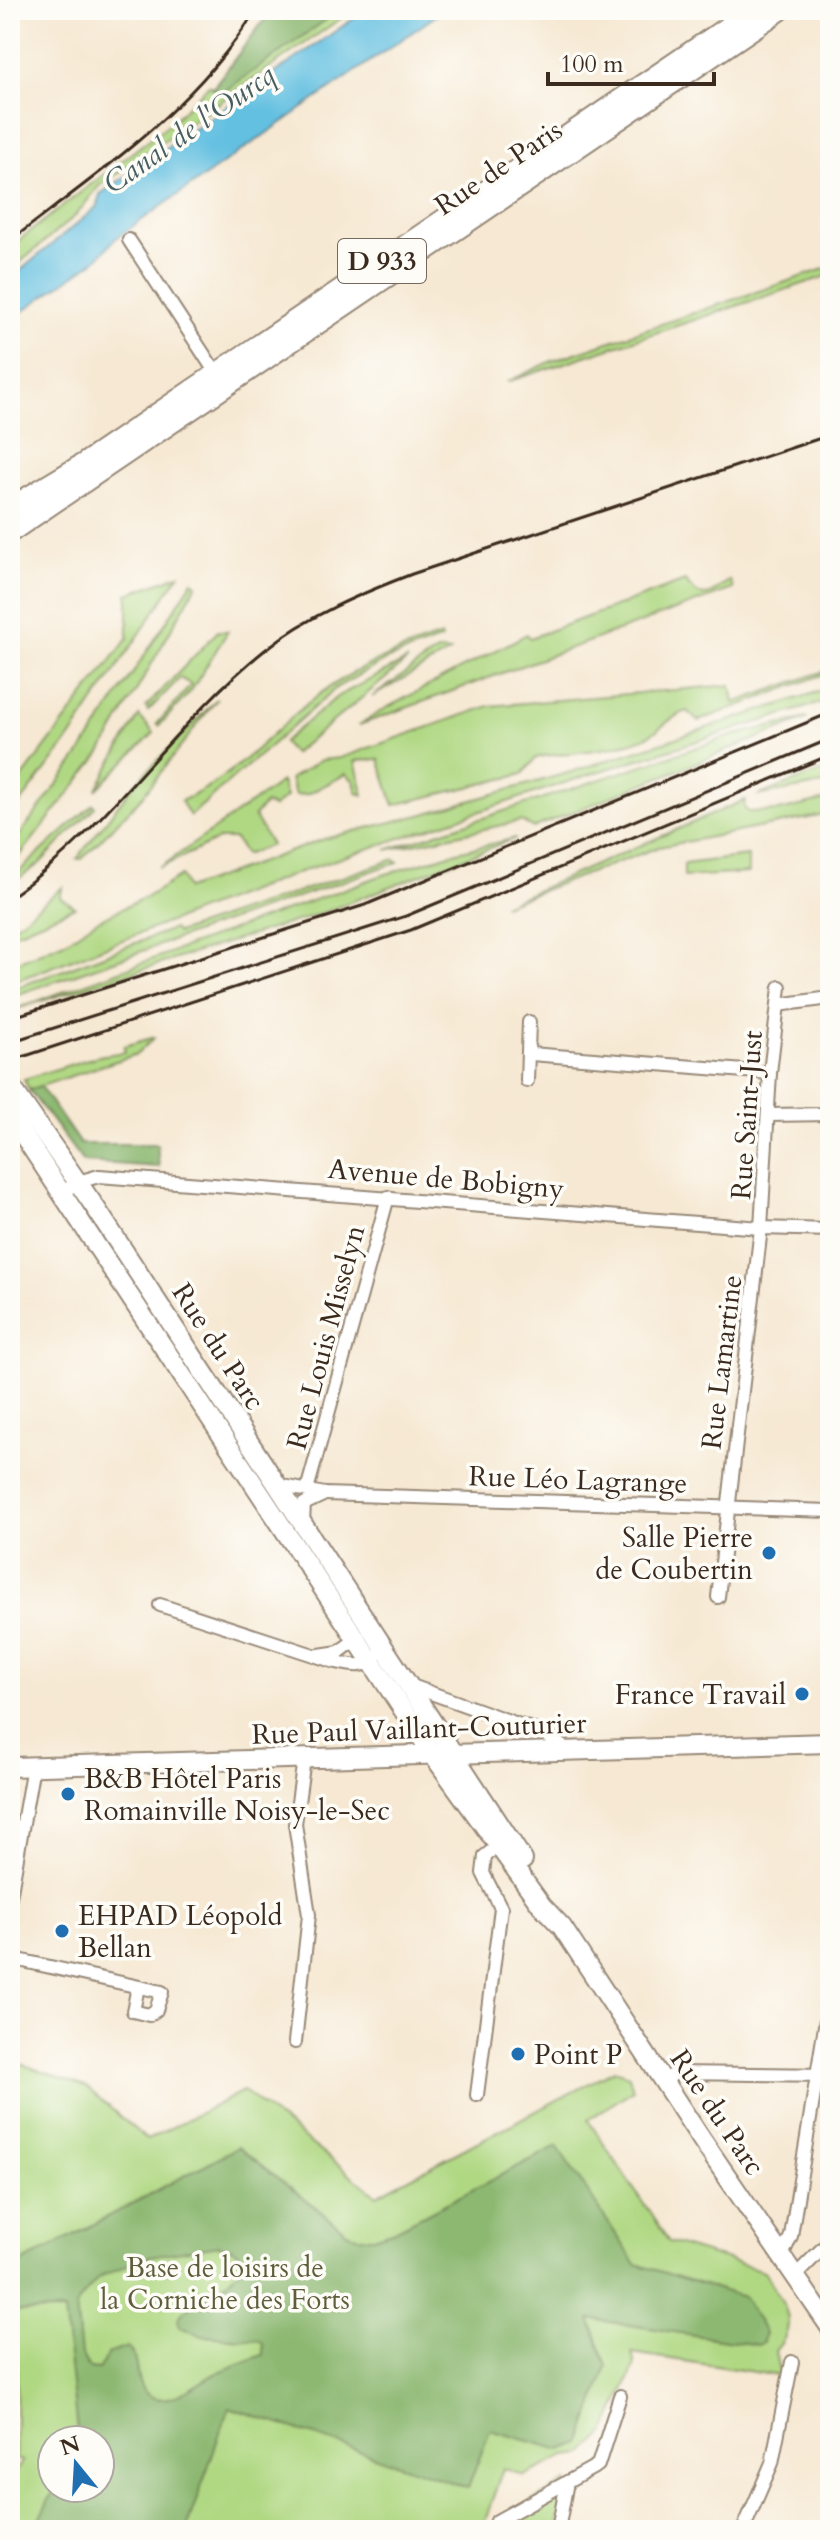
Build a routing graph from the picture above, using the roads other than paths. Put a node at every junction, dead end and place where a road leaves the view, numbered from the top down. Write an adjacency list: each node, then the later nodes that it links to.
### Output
1 (753, 10): 4 (main road, Rue de Paris / D 933)
2 (780, 10): 6 (main road, Rue de Paris / D 933)
3 (129, 240): 4 (street)
4 (216, 373): 5 (main road, Rue de Paris / D 933)
5 (10, 508)
6 (10, 532)
7 (780, 987): 9 (street, Rue Saint-Just)
8 (830, 998): 9 (street, Rue Saint-Just)
9 (778, 1005): 12 (street, Rue Saint-Just)
10 (529, 1022): 11 (street)
11 (531, 1054): 12 (street); 13 (street)
12 (770, 1073): 17 (street, Rue Saint-Just)
13 (527, 1081)
14 (10, 1085): 18 (main road, Rue du Parc)
15 (830, 1114): 17 (street)
16 (10, 1115): 18 (main road, Rue du Parc)
17 (769, 1115): 21 (street, Rue Saint-Just)
18 (51, 1158): 19 (main road, Rue du Parc)
19 (70, 1187): 20 (street, Avenue de Bobigny); 23 (main road, Rue du Parc); 32 (main road, Rue du Parc)
20 (388, 1197): 21 (street, Avenue de Bobigny); 24 (street, Rue Louis Misselyn)
21 (761, 1228): 22 (street, Avenue de Bobigny); 26 (street, Rue Lamartine)
22 (830, 1230)
23 (277, 1485): 24 (street, Rue Léo Lagrange); 28 (main road, Rue du Parc)
24 (307, 1490): 25 (street, Rue Léo Lagrange)
25 (325, 1494): 26 (street, Rue Léo Lagrange); 28 (street)
26 (727, 1508): 27 (street, Rue Léo Lagrange); 29 (street, Rue Lamartine)
27 (830, 1511)
28 (303, 1525): 31 (main road, Rue du Parc)
29 (718, 1597)
30 (160, 1605): 33 (street)
31 (378, 1638): 32 (street); 34 (street); 36 (main road, Rue du Parc)
32 (350, 1643): 33 (street); 34 (main road, Rue du Parc); 35 (street)
33 (319, 1655): 35 (street)
34 (371, 1662): 35 (street); 40 (main road, Rue du Parc)
35 (350, 1665)
36 (409, 1685): 38 (street); 39 (main road, Rue du Parc)
37 (830, 1743): 38 (main road, Rue Paul Vaillant-Couturier)
38 (569, 1752): 39 (main road, Rue Paul Vaillant-Couturier)
39 (453, 1754): 40 (main road, Rue Paul Vaillant-Couturier); 46 (main road, Rue du Parc)
40 (433, 1755): 41 (main road, Rue Paul Vaillant-Couturier); 44 (main road, Rue du Parc)
41 (304, 1759): 42 (main road, Rue Paul Vaillant-Couturier); 50 (street)
42 (33, 1766): 43 (main road, Rue Paul Vaillant-Couturier); 45 (street)
43 (10, 1767)
44 (498, 1846): 46 (main road, Rue du Parc); 53 (street)
45 (10, 1897)
46 (562, 1927): 52 (main road, Rue du Parc)
47 (10, 1958): 48 (street)
48 (138, 1987)
49 (830, 1995): 51 (street)
50 (295, 2042)
51 (824, 2074): 52 (street); 55 (street)
52 (663, 2081): 55 (main road, Rue du Parc)
53 (477, 2095)
54 (830, 2241): 56 (street)
55 (782, 2256): 56 (main road, Rue du Parc)
56 (795, 2276): 57 (main road, Rue du Parc)
57 (830, 2327)
58 (792, 2362): 63 (street)
59 (620, 2396): 60 (street)
60 (567, 2482): 61 (street); 62 (street)
61 (494, 2530)
62 (558, 2530)
63 (743, 2530)

